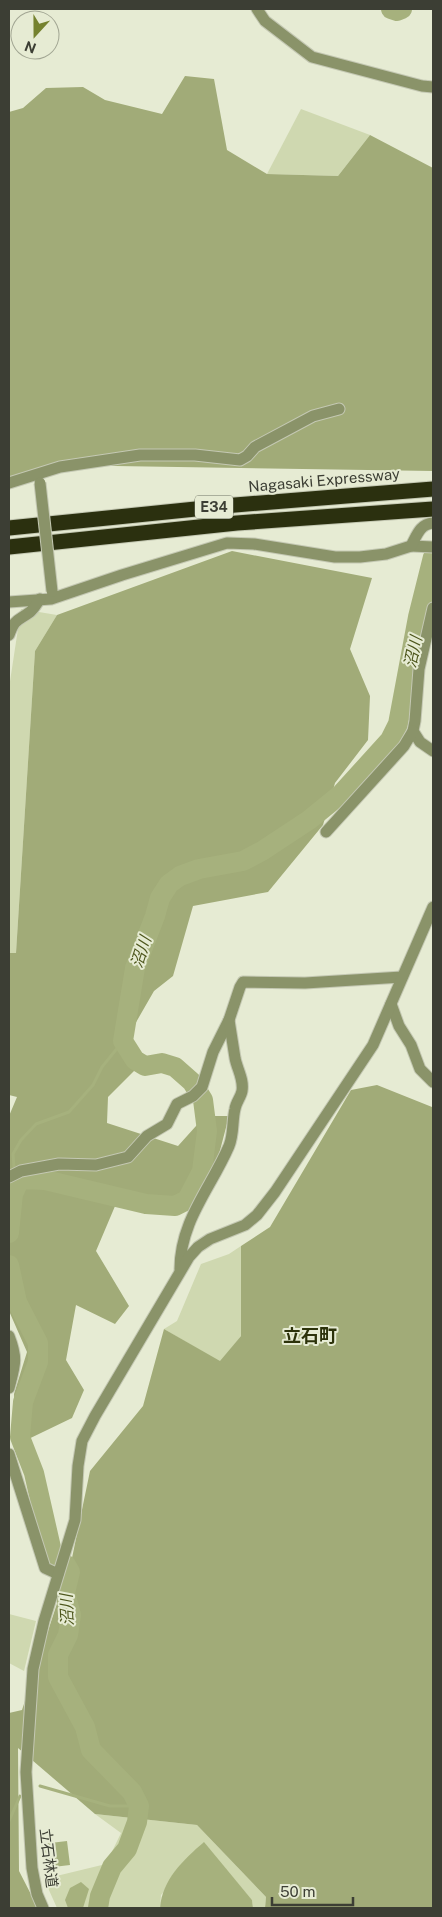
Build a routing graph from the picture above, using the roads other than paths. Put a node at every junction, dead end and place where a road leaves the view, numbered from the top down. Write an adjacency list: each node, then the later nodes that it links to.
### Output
1 (256, 9): 2 (street)
2 (433, 88)
3 (339, 409): 4 (street)
4 (40, 478): 5 (street); 13 (street, bridge)
5 (9, 483)
6 (427, 490): 9 (highway, Nagasaki Expressway / E34)
7 (433, 509): 11 (highway, E34)
8 (433, 523): 10 (street)
9 (9, 528)
10 (411, 546): 12 (street); 13 (street)
11 (9, 547)
12 (430, 547)
13 (48, 596): 14 (street); 16 (street)
14 (9, 602)
15 (433, 608): 17 (street)
16 (9, 635)
17 (413, 732): 18 (street); 19 (street)
18 (433, 751)
19 (326, 832)
20 (433, 907): 21 (street, 立石林道)
21 (402, 977): 22 (street, 立石林道); 23 (street)
22 (391, 1004): 24 (street); 26 (street, 立石林道)
23 (229, 1020): 25 (street); 26 (street)
24 (433, 1082)
25 (9, 1177)
26 (180, 1271): 30 (street, 立石林道)
27 (9, 1336): 28 (street)
28 (9, 1388)
29 (9, 1454): 30 (street)
30 (58, 1574): 31 (street, 立石林道)
31 (44, 1908)

